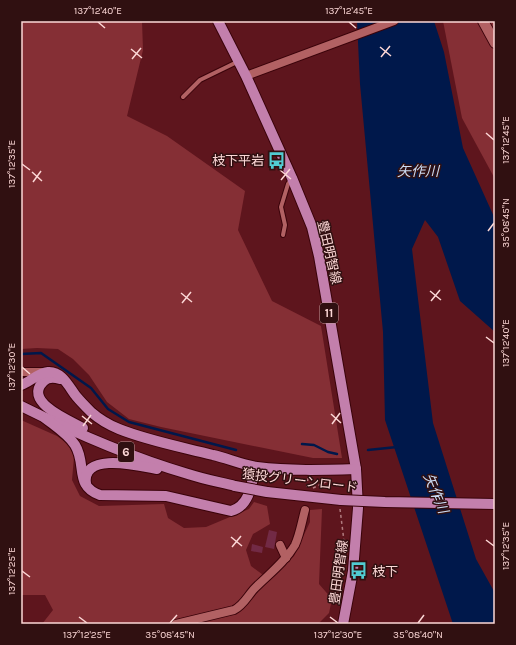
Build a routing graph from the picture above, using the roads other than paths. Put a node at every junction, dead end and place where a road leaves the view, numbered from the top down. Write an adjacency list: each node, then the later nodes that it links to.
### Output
1 (218, 21): 5 (main road, 豊田明智線 / 11)
2 (394, 21): 6 (street)
3 (483, 21): 4 (main road)
4 (495, 43)
5 (239, 61): 6 (main road, 豊田明智線 / 11); 7 (lane)
6 (246, 76): 8 (main road, 豊田明智線 / 11)
7 (183, 97)
8 (292, 178): 9 (lane); 18 (main road, 豊田明智線 / 11)
9 (283, 235)
10 (21, 372): 11 (street)
11 (46, 372): 12 (main road); 13 (main road)
12 (21, 385)
13 (69, 386): 16 (main road); 17 (main road)
14 (21, 406): 15 (main road, 猿投グリーンロード / 6)
15 (45, 418): 16 (main road, 猿投グリーンロード / 6); 20 (main road)
16 (154, 463): 19 (main road, 猿投グリーンロード / 6)
17 (255, 467): 18 (main road); 20 (main road)
18 (356, 469): 26 (main road, 豊田明智線 / 11)
19 (188, 474): 20 (main road); 21 (main road, 猿投グリーンロード / 6, bridge)
20 (89, 489)
21 (495, 504)
22 (305, 510): 24 (street)
23 (280, 546): 24 (street)
24 (286, 558): 25 (street)
25 (176, 624)
26 (343, 624)

